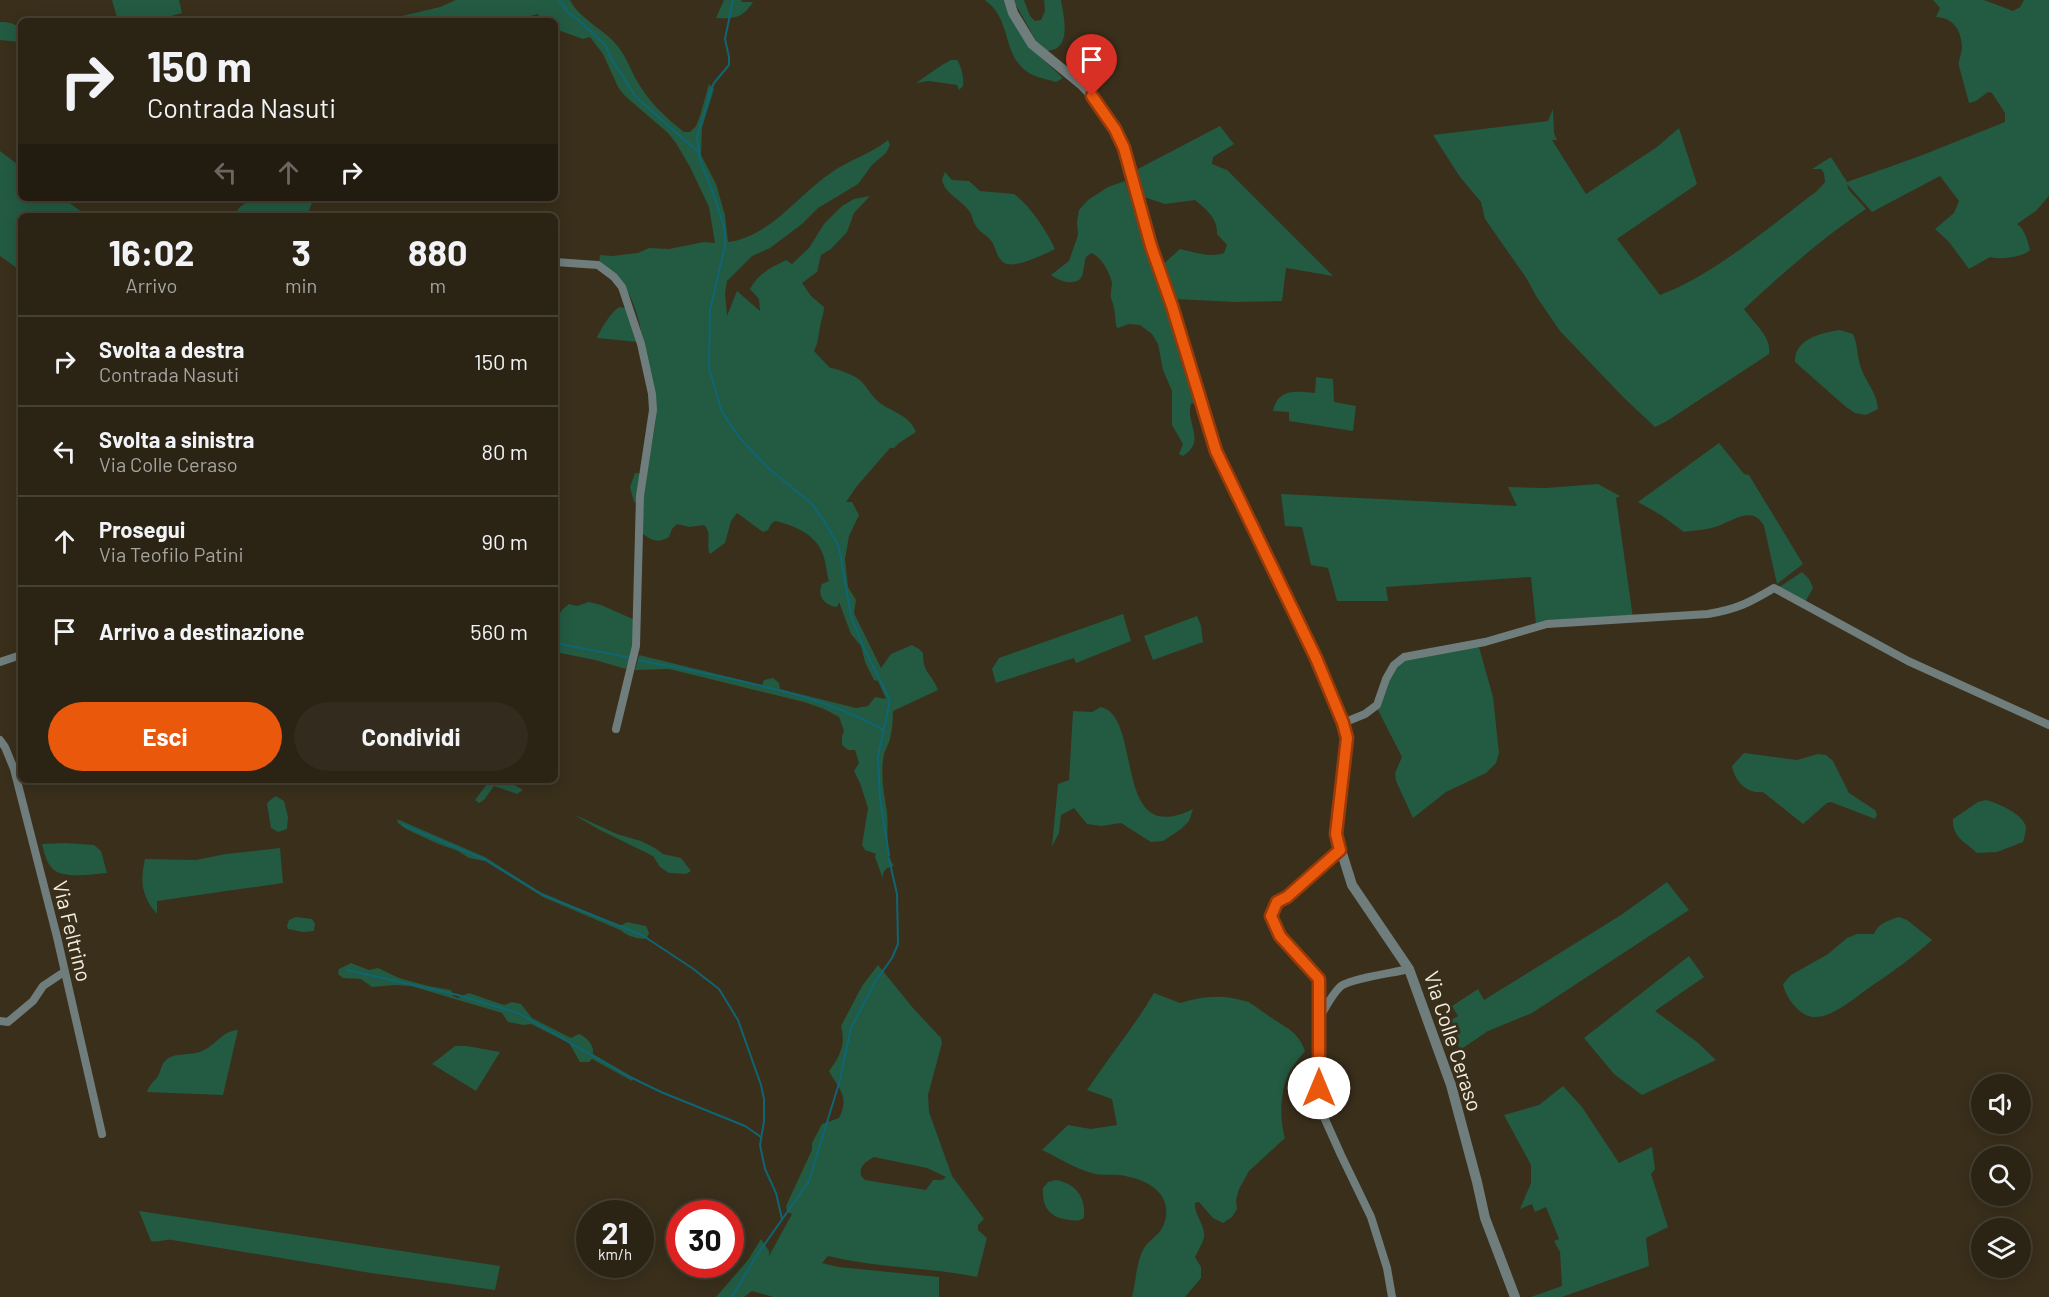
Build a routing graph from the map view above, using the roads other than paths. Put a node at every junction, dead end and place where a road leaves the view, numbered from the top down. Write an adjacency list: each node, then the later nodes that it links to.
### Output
1 (1009, 0): 5 (street)
2 (558, 262): 7 (street)
3 (18, 656): 4 (street)
4 (0, 662)
5 (1343, 723): 6 (street); 9 (street, Via Colle Ceraso)
6 (2049, 725)
7 (616, 729)
8 (0, 740): 11 (street, Via Feltrino)
9 (1340, 850): 10 (street, Via Colle Ceraso); 12 (street)
10 (1410, 969): 12 (street); 16 (street, Via Colle Ceraso)
11 (64, 972): 13 (street); 14 (street, Via Feltrino)
12 (1320, 1017): 15 (street)
13 (0, 1021)
14 (102, 1134)
15 (1392, 1297)
16 (1515, 1297)

